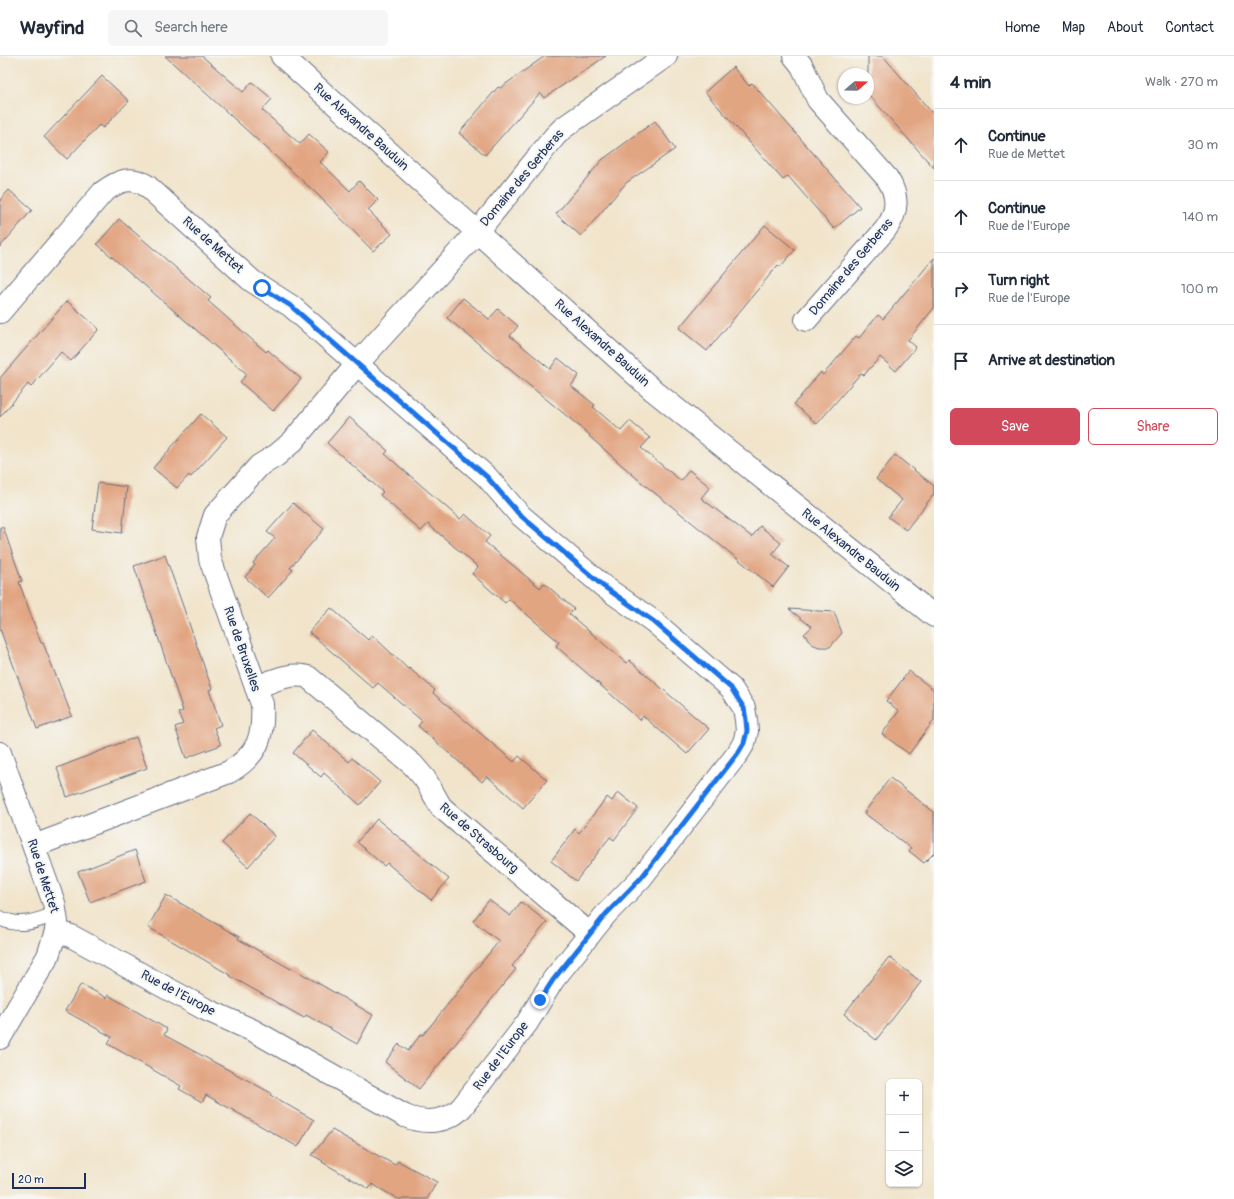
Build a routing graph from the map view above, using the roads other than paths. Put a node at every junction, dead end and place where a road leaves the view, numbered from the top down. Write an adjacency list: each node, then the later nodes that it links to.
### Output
1 (282, 56): 4 (street, Rue Alexandre Bauduin)
2 (666, 56): 4 (street, Domaine des Gerberas)
3 (794, 56): 6 (street, Domaine des Gerberas)
4 (478, 231): 7 (street); 8 (street, Rue Alexandre Bauduin)
5 (4, 299): 7 (street, Rue de Mettet)
6 (806, 320)
7 (357, 364): 9 (street, Rue de Bruxelles); 15 (street, Rue de l'Europe)
8 (934, 616)
9 (256, 687): 12 (street, Rue de Bruxelles); 15 (street, Rue de Strasbourg)
10 (0, 753): 11 (street, Rue de Mettet)
11 (6, 788): 12 (street, Rue de Mettet)
12 (34, 846): 14 (street, Rue de Mettet)
13 (0, 918): 14 (lane)
14 (56, 922): 15 (street, Rue de l'Europe); 16 (street, Rue de Mettet)
15 (590, 934)
16 (0, 1038)

